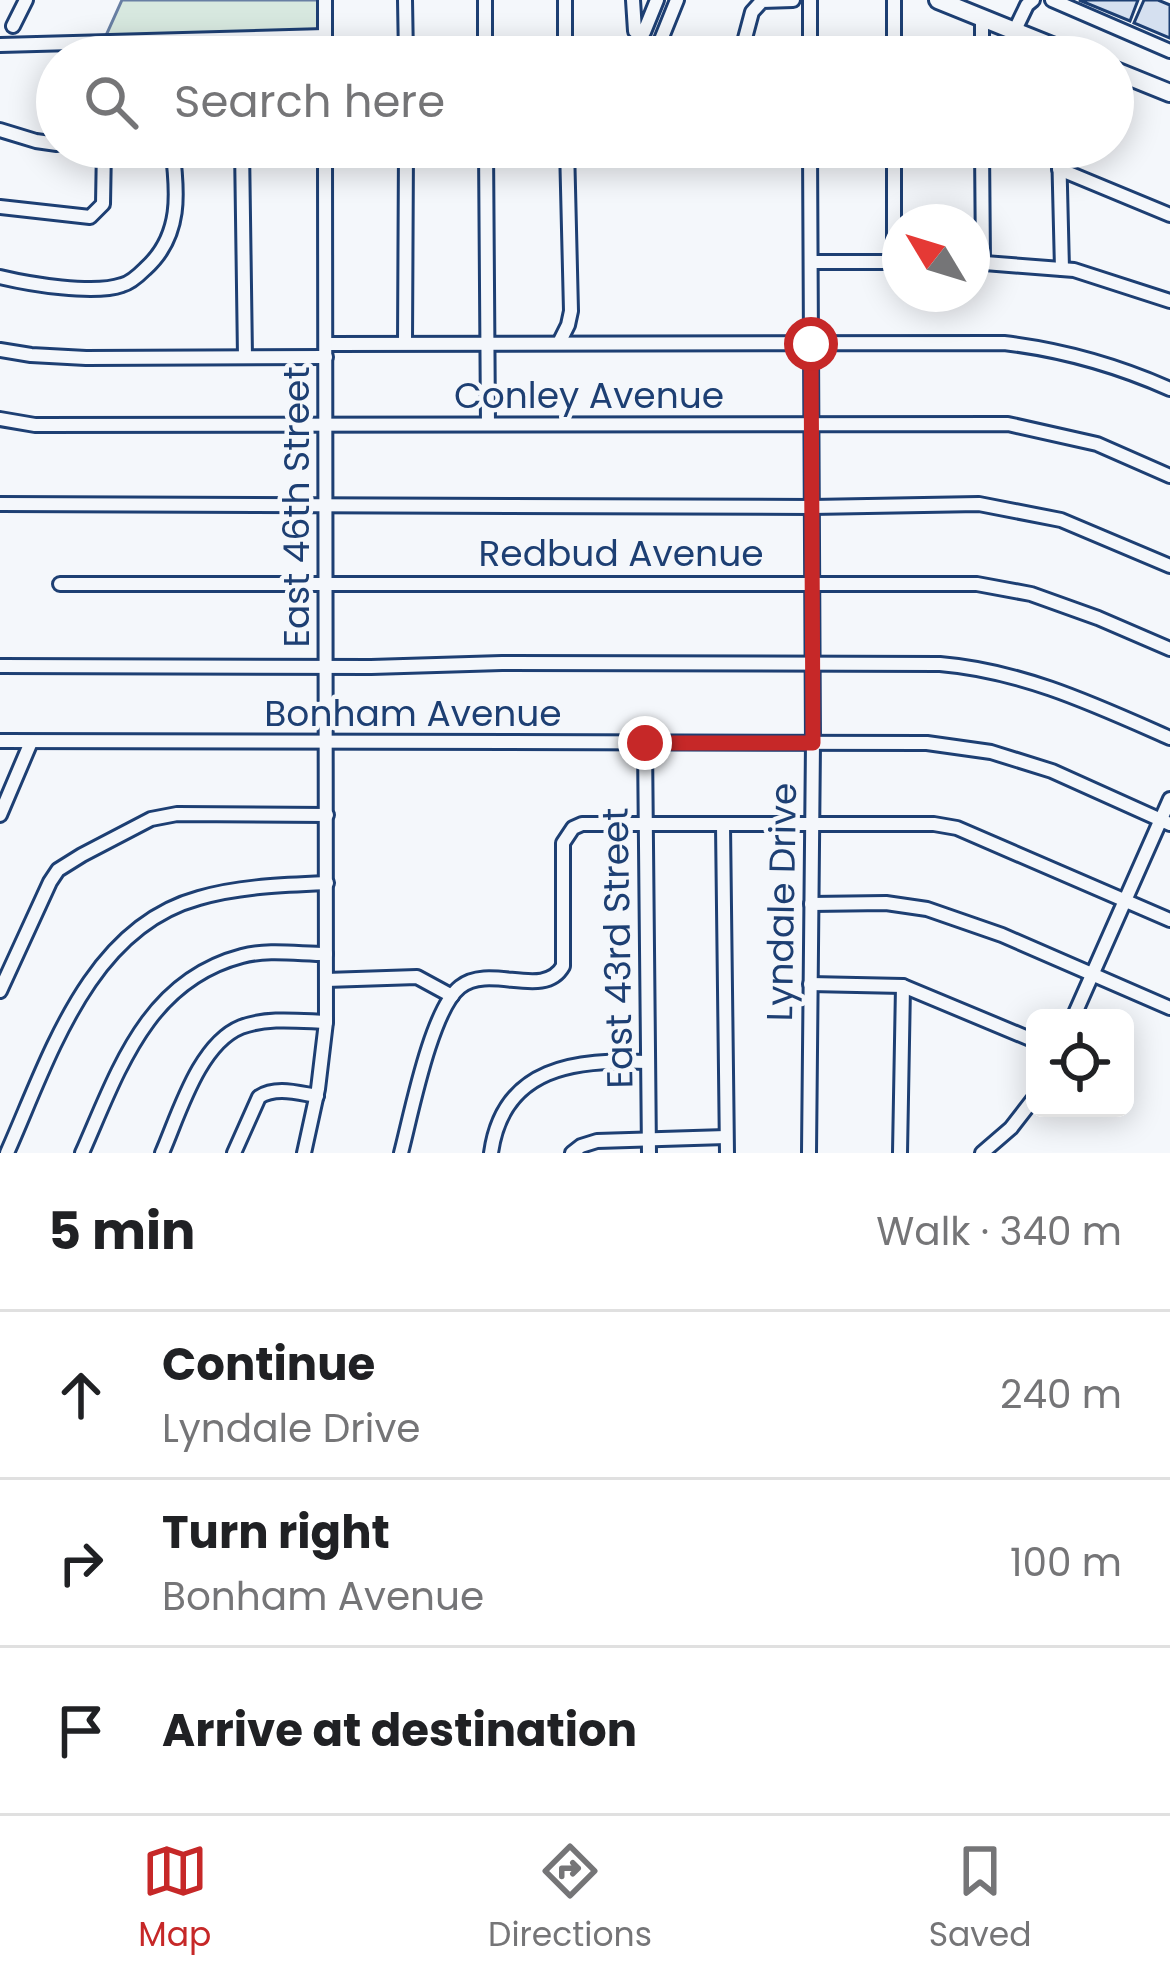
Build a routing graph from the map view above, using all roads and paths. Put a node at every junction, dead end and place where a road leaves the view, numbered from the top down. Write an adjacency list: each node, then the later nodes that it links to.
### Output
1 (26, 0): 16 (street)
2 (325, 0): 18 (street)
3 (405, 0): 19 (street)
4 (485, 0): 20 (street)
5 (565, 0): 21 (street)
6 (633, 0): 7 (street)
7 (657, 0)
8 (676, 0): 22 (street)
9 (793, 0): 23 (street)
10 (810, 0): 24 (street)
11 (894, 0): 25 (street)
12 (938, 0): 15 (main road)
13 (1033, 0): 17 (street)
14 (1052, 0): 30 (street)
15 (982, 19): 17 (main road); 26 (street)
16 (14, 26)
17 (1014, 32): 27 (main road)
18 (325, 36)
19 (406, 36)
20 (485, 36)
21 (565, 36)
22 (662, 36)
23 (746, 36)
24 (810, 36)
25 (894, 36)
26 (982, 36)
27 (1022, 36)
28 (36, 44): 29 (street)
29 (0, 45)
30 (1170, 51)
31 (1134, 78): 32 (main road)
32 (1170, 93)
33 (0, 130): 34 (street)
34 (36, 141)
35 (106, 168): 48 (street)
36 (174, 168): 54 (street)
37 (242, 168): 62 (street)
38 (325, 168): 61 (street, East 46th Street)
39 (406, 168): 58 (street)
40 (486, 168): 56 (street)
41 (568, 168): 57 (street)
42 (810, 168): 50 (street, Lyndale Drive)
43 (895, 168): 46 (street)
44 (981, 168): 47 (street)
45 (1059, 169): 49 (street); 53 (street)
46 (895, 204)
47 (980, 204)
48 (0, 207)
49 (1170, 215)
50 (811, 262): 51 (street); 59 (street, Lyndale Drive)
51 (882, 262)
52 (990, 263): 53 (street)
53 (1061, 269): 55 (street)
54 (0, 277)
55 (1170, 302)
56 (488, 342): 57 (street); 58 (street); 66 (street)
57 (559, 343): 59 (street)
58 (405, 344): 61 (street)
59 (811, 344): 63 (street); 67 (street, Lyndale Drive)
60 (0, 350): 62 (street)
61 (326, 351): 62 (street); 65 (street, East 46th Street)
62 (245, 357)
63 (1170, 389)
64 (0, 419): 65 (street, Conley Avenue)
65 (326, 424): 66 (street, Conley Avenue); 70 (street, East 46th Street)
66 (488, 424): 67 (street, Conley Avenue)
67 (812, 425): 68 (street, Conley Avenue); 71 (street, Lyndale Drive)
68 (1170, 476)
69 (0, 505): 70 (street)
70 (326, 505): 71 (street); 75 (street, East 46th Street)
71 (812, 507): 72 (street); 73 (street, Lyndale Drive)
72 (1170, 566)
73 (812, 583): 75 (street, Redbud Avenue); 76 (street, Redbud Avenue); 77 (street, Lyndale Drive)
74 (60, 584): 75 (street, Redbud Avenue)
75 (326, 584): 79 (street, East 46th Street)
76 (1170, 649)
77 (812, 664): 79 (street); 80 (street); 85 (street, Lyndale Drive)
78 (0, 666): 79 (street)
79 (326, 666): 83 (street, East 46th Street)
80 (1170, 738)
81 (0, 741): 82 (street, Bonham Avenue)
82 (32, 742): 83 (street, Bonham Avenue); 87 (street)
83 (327, 743): 84 (street, Bonham Avenue); 88 (street, East 46th Street)
84 (645, 743): 85 (street, Bonham Avenue); 90 (street, East 43rd Street)
85 (813, 743): 89 (street, Bonham Avenue); 92 (street, Lyndale Drive)
86 (1170, 800): 89 (street)
87 (0, 814)
88 (327, 815): 93 (street, East 46th Street); 102 (street)
89 (1166, 822): 94 (street)
90 (646, 823): 91 (street); 103 (street); 108 (street, East 43rd Street)
91 (723, 825): 92 (street); 111 (street)
92 (812, 825): 94 (street); 95 (street, Lyndale Drive)
93 (327, 883): 97 (street, East 46th Street); 113 (street)
94 (1126, 900): 96 (street); 98 (street)
95 (811, 904): 98 (street); 100 (street, Lyndale Drive)
96 (1170, 920)
97 (326, 954): 99 (street, East 46th Street); 114 (street)
98 (1094, 974): 104 (street); 105 (street)
99 (326, 980): 103 (street); 106 (street, East 46th Street)
100 (810, 983): 101 (street); 122 (street, Lyndale Drive)
101 (903, 986): 107 (street); 123 (street)
102 (0, 991)
103 (452, 996): 118 (street)
104 (1170, 1008)
105 (1077, 1009)
106 (326, 1022): 109 (street, East 46th Street); 115 (street)
107 (1026, 1037)
108 (648, 1062): 112 (street, East 43rd Street); 119 (street)
109 (317, 1096): 116 (street); 117 (street, East 46th Street)
110 (1026, 1109): 124 (street)
111 (726, 1137): 112 (street); 121 (street)
112 (649, 1146): 120 (street)
113 (8, 1153)
114 (82, 1153)
115 (162, 1153)
116 (234, 1153)
117 (304, 1153)
118 (401, 1153)
119 (490, 1153)
120 (572, 1153)
121 (727, 1153)
122 (809, 1153)
123 (900, 1153)
124 (982, 1153)

